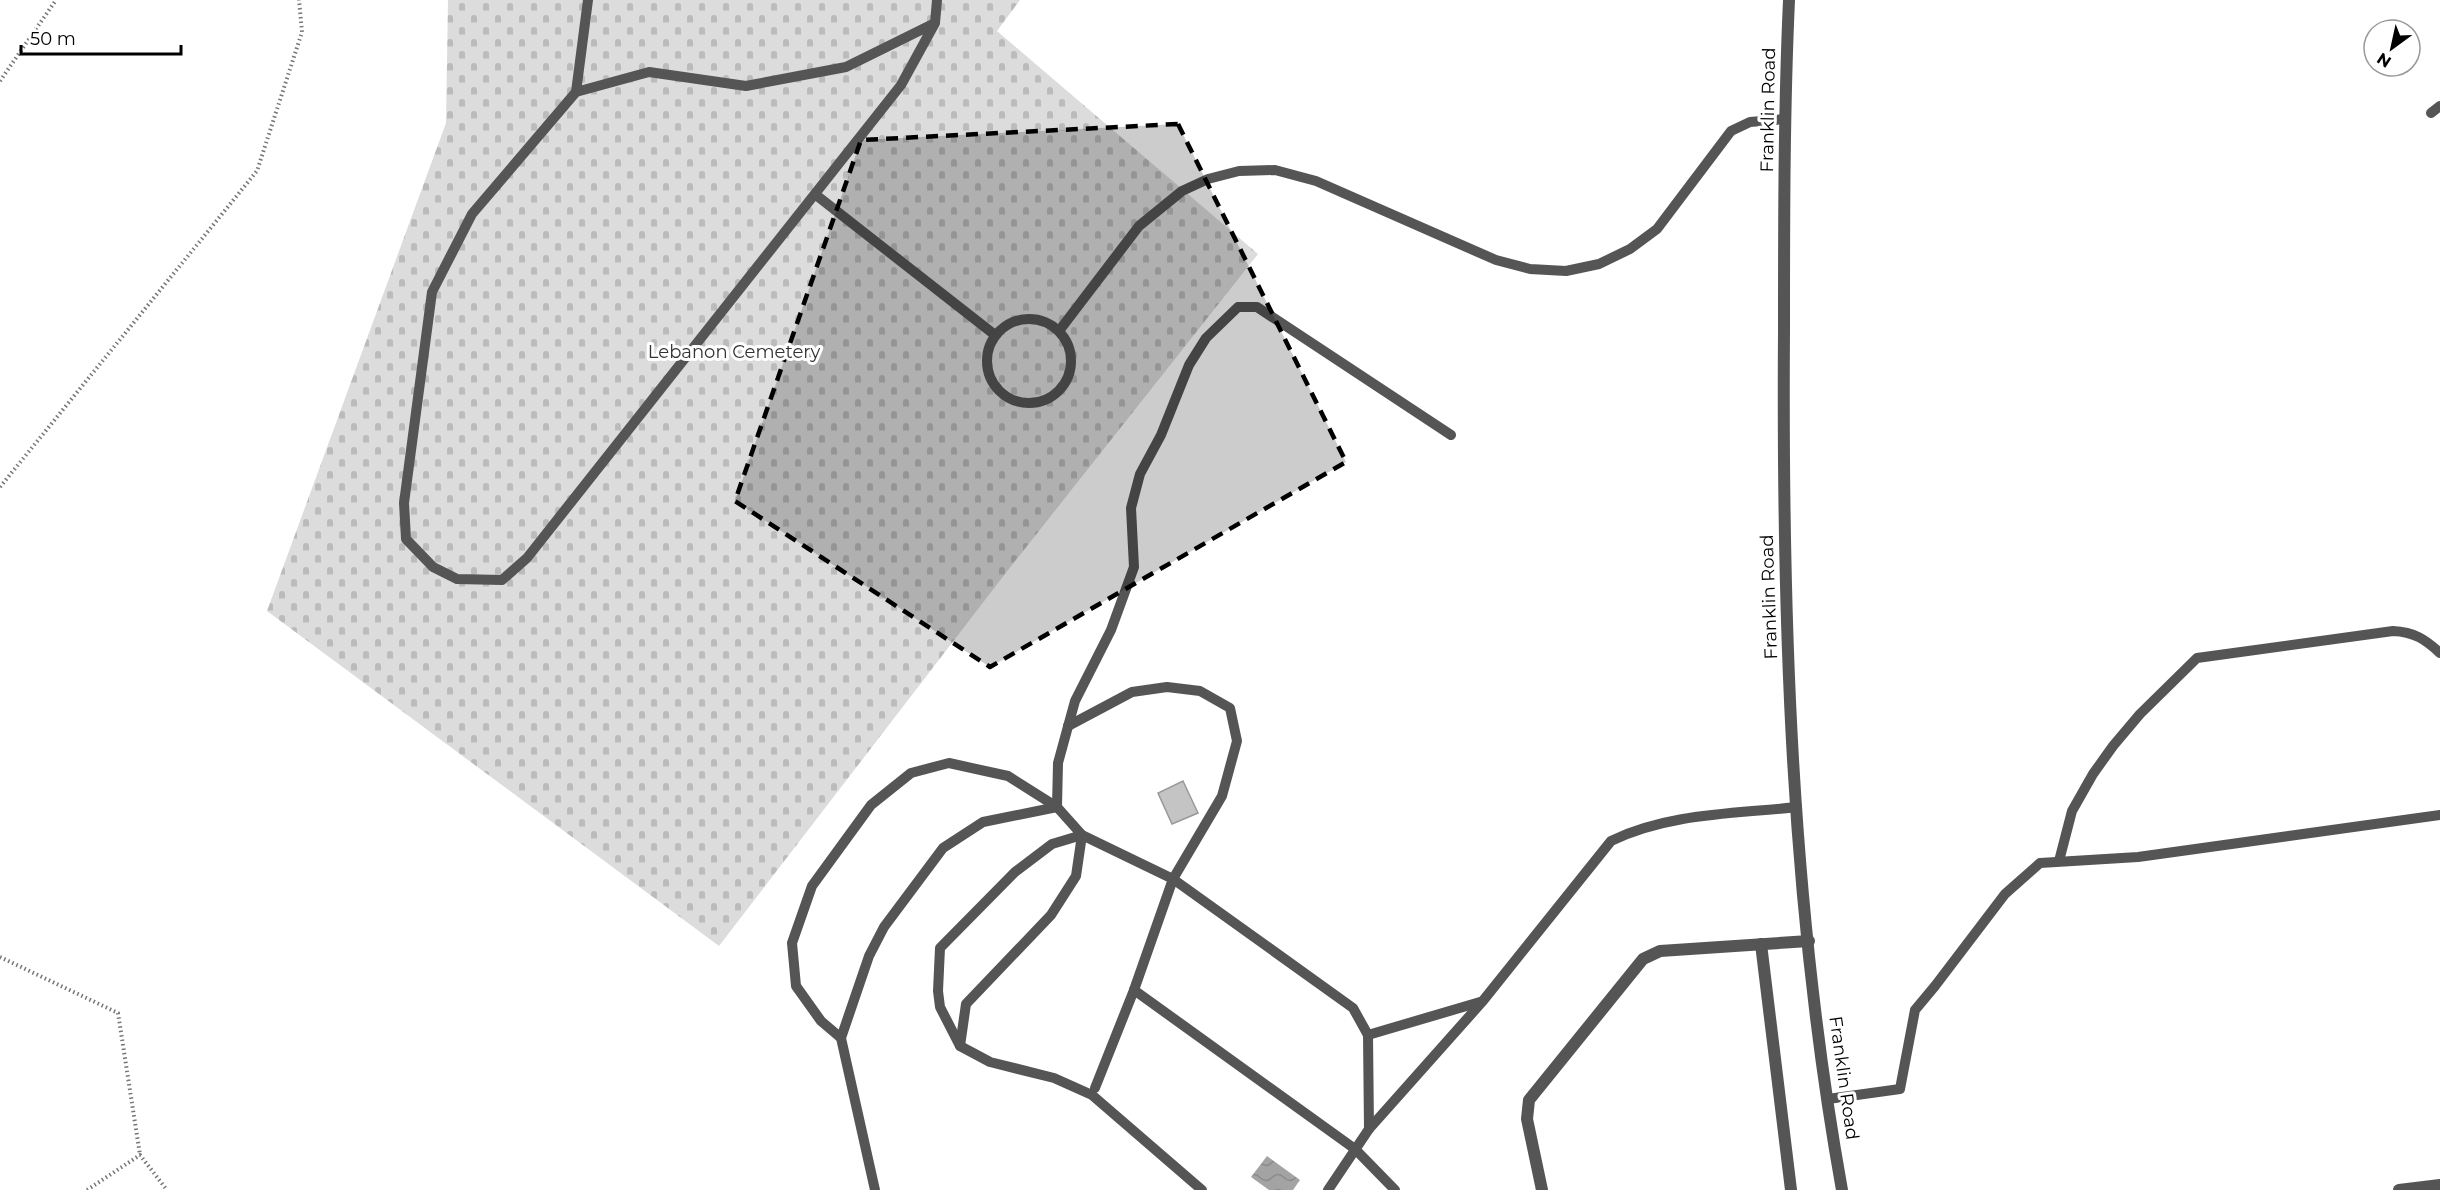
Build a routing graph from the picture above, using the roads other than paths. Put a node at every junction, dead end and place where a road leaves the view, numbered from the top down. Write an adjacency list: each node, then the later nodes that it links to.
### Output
1 (588, 0): 5 (lane)
2 (937, 0): 4 (lane)
3 (1789, 0): 6 (street, Franklin Road)
4 (935, 23): 5 (lane); 7 (lane)
5 (576, 92): 7 (lane)
6 (1785, 119): 8 (lane); 14 (street, Franklin Road)
7 (816, 195): 9 (lane)
8 (1059, 331): 9 (lane); 9 (lane)
9 (995, 335)
10 (1451, 435): 12 (lane)
11 (2440, 653): 17 (lane)
12 (1068, 726): 13 (lane); 18 (lane)
13 (1057, 807): 16 (lane); 24 (lane); 24 (lane)
14 (1797, 807): 19 (street, Franklin Road); 22 (lane)
15 (2440, 815): 17 (lane)
16 (1082, 835): 18 (lane); 25 (lane); 25 (lane)
17 (2059, 861): 27 (lane)
18 (1173, 879): 21 (lane); 23 (lane)
19 (1809, 941): 20 (street); 27 (street, Franklin Road)
20 (1761, 944): 35 (street); 36 (street)
21 (1134, 990): 26 (lane); 29 (lane)
22 (1482, 1002): 23 (lane); 28 (lane)
23 (1368, 1035): 28 (lane)
24 (841, 1038): 31 (lane)
25 (960, 1046): 32 (lane)
26 (1095, 1088)
27 (1828, 1099): 37 (street, Franklin Road)
28 (1369, 1129): 29 (lane)
29 (1355, 1149): 33 (lane); 34 (lane)
30 (2440, 1185): 38 (street)
31 (875, 1190)
32 (1202, 1190)
33 (1328, 1190)
34 (1395, 1190)
35 (1542, 1190)
36 (1791, 1190)
37 (1842, 1190)
38 (2399, 1190)

